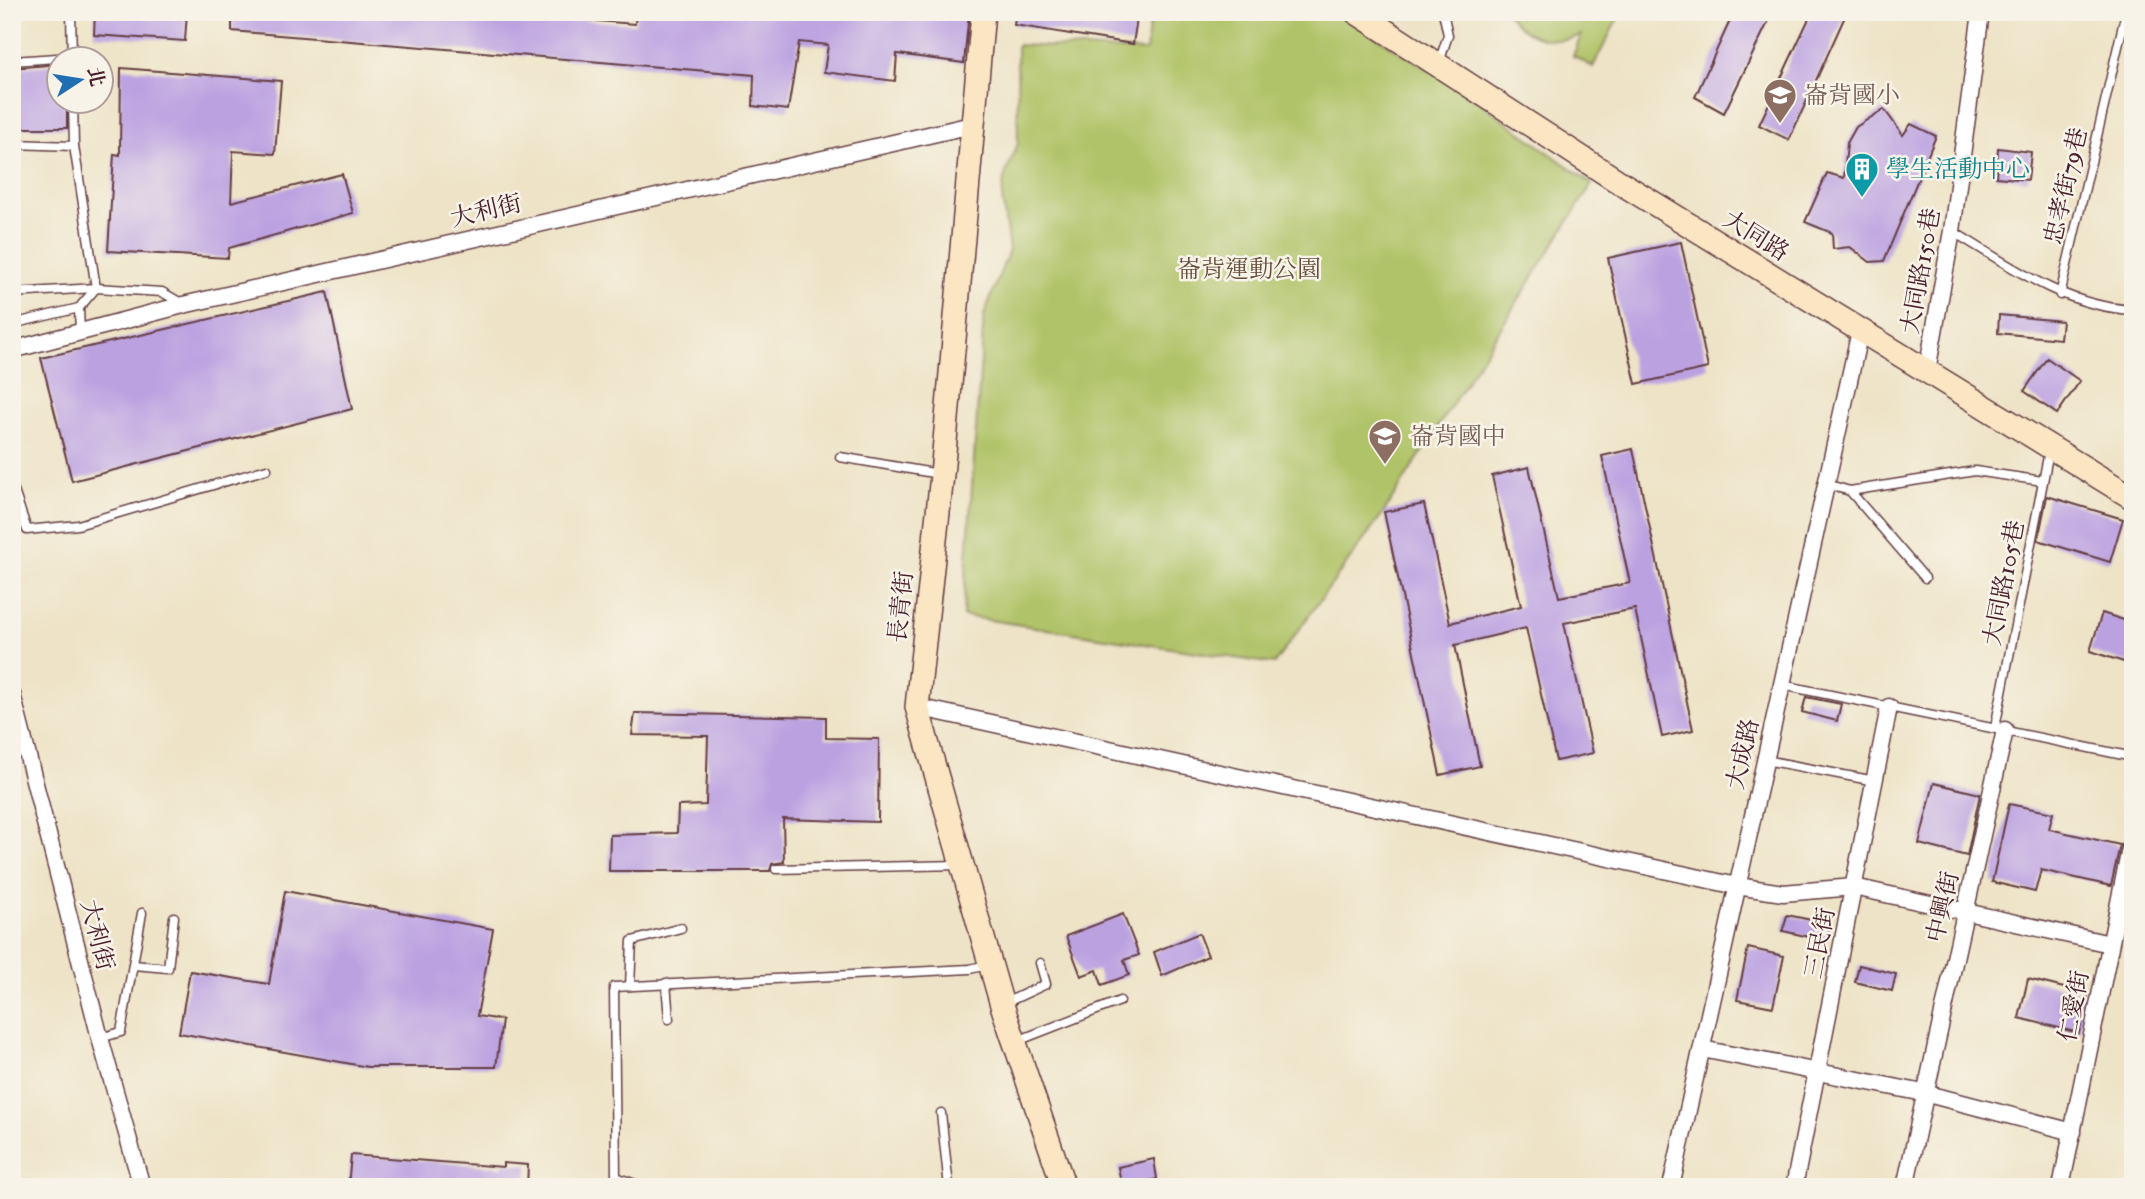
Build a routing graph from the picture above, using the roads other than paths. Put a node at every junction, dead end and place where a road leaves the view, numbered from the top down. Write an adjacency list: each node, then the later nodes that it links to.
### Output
1 (71, 12): 7 (lane)
2 (982, 12): 12 (street, 長青街)
3 (1356, 12): 10 (street, 大同路)
4 (1443, 12): 10 (lane)
5 (1981, 12): 15 (street, 大同路150巷)
6 (2126, 12): 18 (lane, 忠孝街79巷)
7 (72, 46)
8 (46, 59): 9 (lane)
9 (12, 61)
10 (1438, 66): 23 (street, 大同路)
11 (73, 116): 14 (lane)
12 (972, 125): 19 (street, 大利街); 30 (street, 長青街)
13 (12, 144): 14 (lane)
14 (74, 146): 16 (lane)
15 (1952, 231): 18 (lane); 26 (street, 大同路150巷)
16 (96, 288): 17 (lane); 19 (lane); 20 (lane)
17 (12, 293)
18 (2060, 295): 21 (lane)
19 (183, 304): 24 (street, 大利街)
20 (79, 309): 22 (lane); 24 (lane)
21 (2133, 310)
22 (12, 324)
23 (1860, 331): 26 (street, 大同路); 32 (street, 大成路)
24 (80, 334): 25 (street, 大利街)
25 (12, 350)
26 (1927, 370): 27 (street, 大同路)
27 (2050, 445): 31 (lane, 大同路105巷); 35 (street, 大同路)
28 (840, 457): 30 (lane)
29 (267, 469): 33 (lane)
30 (942, 475): 39 (street, 長青街)
31 (2043, 481): 34 (lane); 41 (lane, 大同路105巷)
32 (1826, 484): 34 (lane); 37 (street, 大成路)
33 (12, 485)
34 (1850, 491): 36 (lane)
35 (2133, 498)
36 (1925, 578)
37 (1782, 685): 40 (lane); 43 (street, 大成路)
38 (12, 694): 63 (street, 大利街)
39 (917, 707): 46 (street, 長青街); 48 (street)
40 (1889, 707): 41 (lane); 44 (street, 三民街)
41 (2000, 729): 42 (lane); 50 (street, 中興街)
42 (2133, 757)
43 (1765, 760): 44 (lane); 48 (street, 大成路)
44 (1875, 781): 49 (street, 三民街)
45 (2133, 834): 54 (street, 仁愛街)
46 (961, 865): 47 (lane); 56 (street, 長青街)
47 (776, 869)
48 (1737, 886): 49 (street); 65 (street, 大成路)
49 (1854, 887): 50 (street); 66 (street, 三民街)
50 (1965, 911): 54 (street); 67 (street, 中興街)
51 (142, 912): 57 (lane)
52 (174, 917): 57 (lane)
53 (681, 929): 59 (lane)
54 (2110, 944): 69 (street, 仁愛街)
55 (1040, 963): 61 (lane)
56 (990, 964): 58 (lane); 61 (street, 長青街)
57 (133, 965): 63 (lane)
58 (666, 983): 59 (lane); 62 (lane)
59 (630, 986): 71 (lane)
60 (1120, 1001): 64 (lane)
61 (1002, 1005): 64 (street, 長青街)
62 (669, 1019)
63 (100, 1038): 70 (street, 大利街)
64 (1015, 1042): 73 (street, 長青街)
65 (1702, 1049): 66 (street); 74 (street, 大成路)
66 (1818, 1072): 67 (street); 75 (street, 三民街)
67 (1924, 1093): 69 (street); 76 (street)
68 (941, 1113): 72 (lane)
69 (2073, 1132): 77 (street, 仁愛街)
70 (142, 1187)
71 (643, 1187)
72 (949, 1187)
73 (1064, 1187)
74 (1671, 1187)
75 (1794, 1187)
76 (1905, 1187)
77 (2061, 1187)

